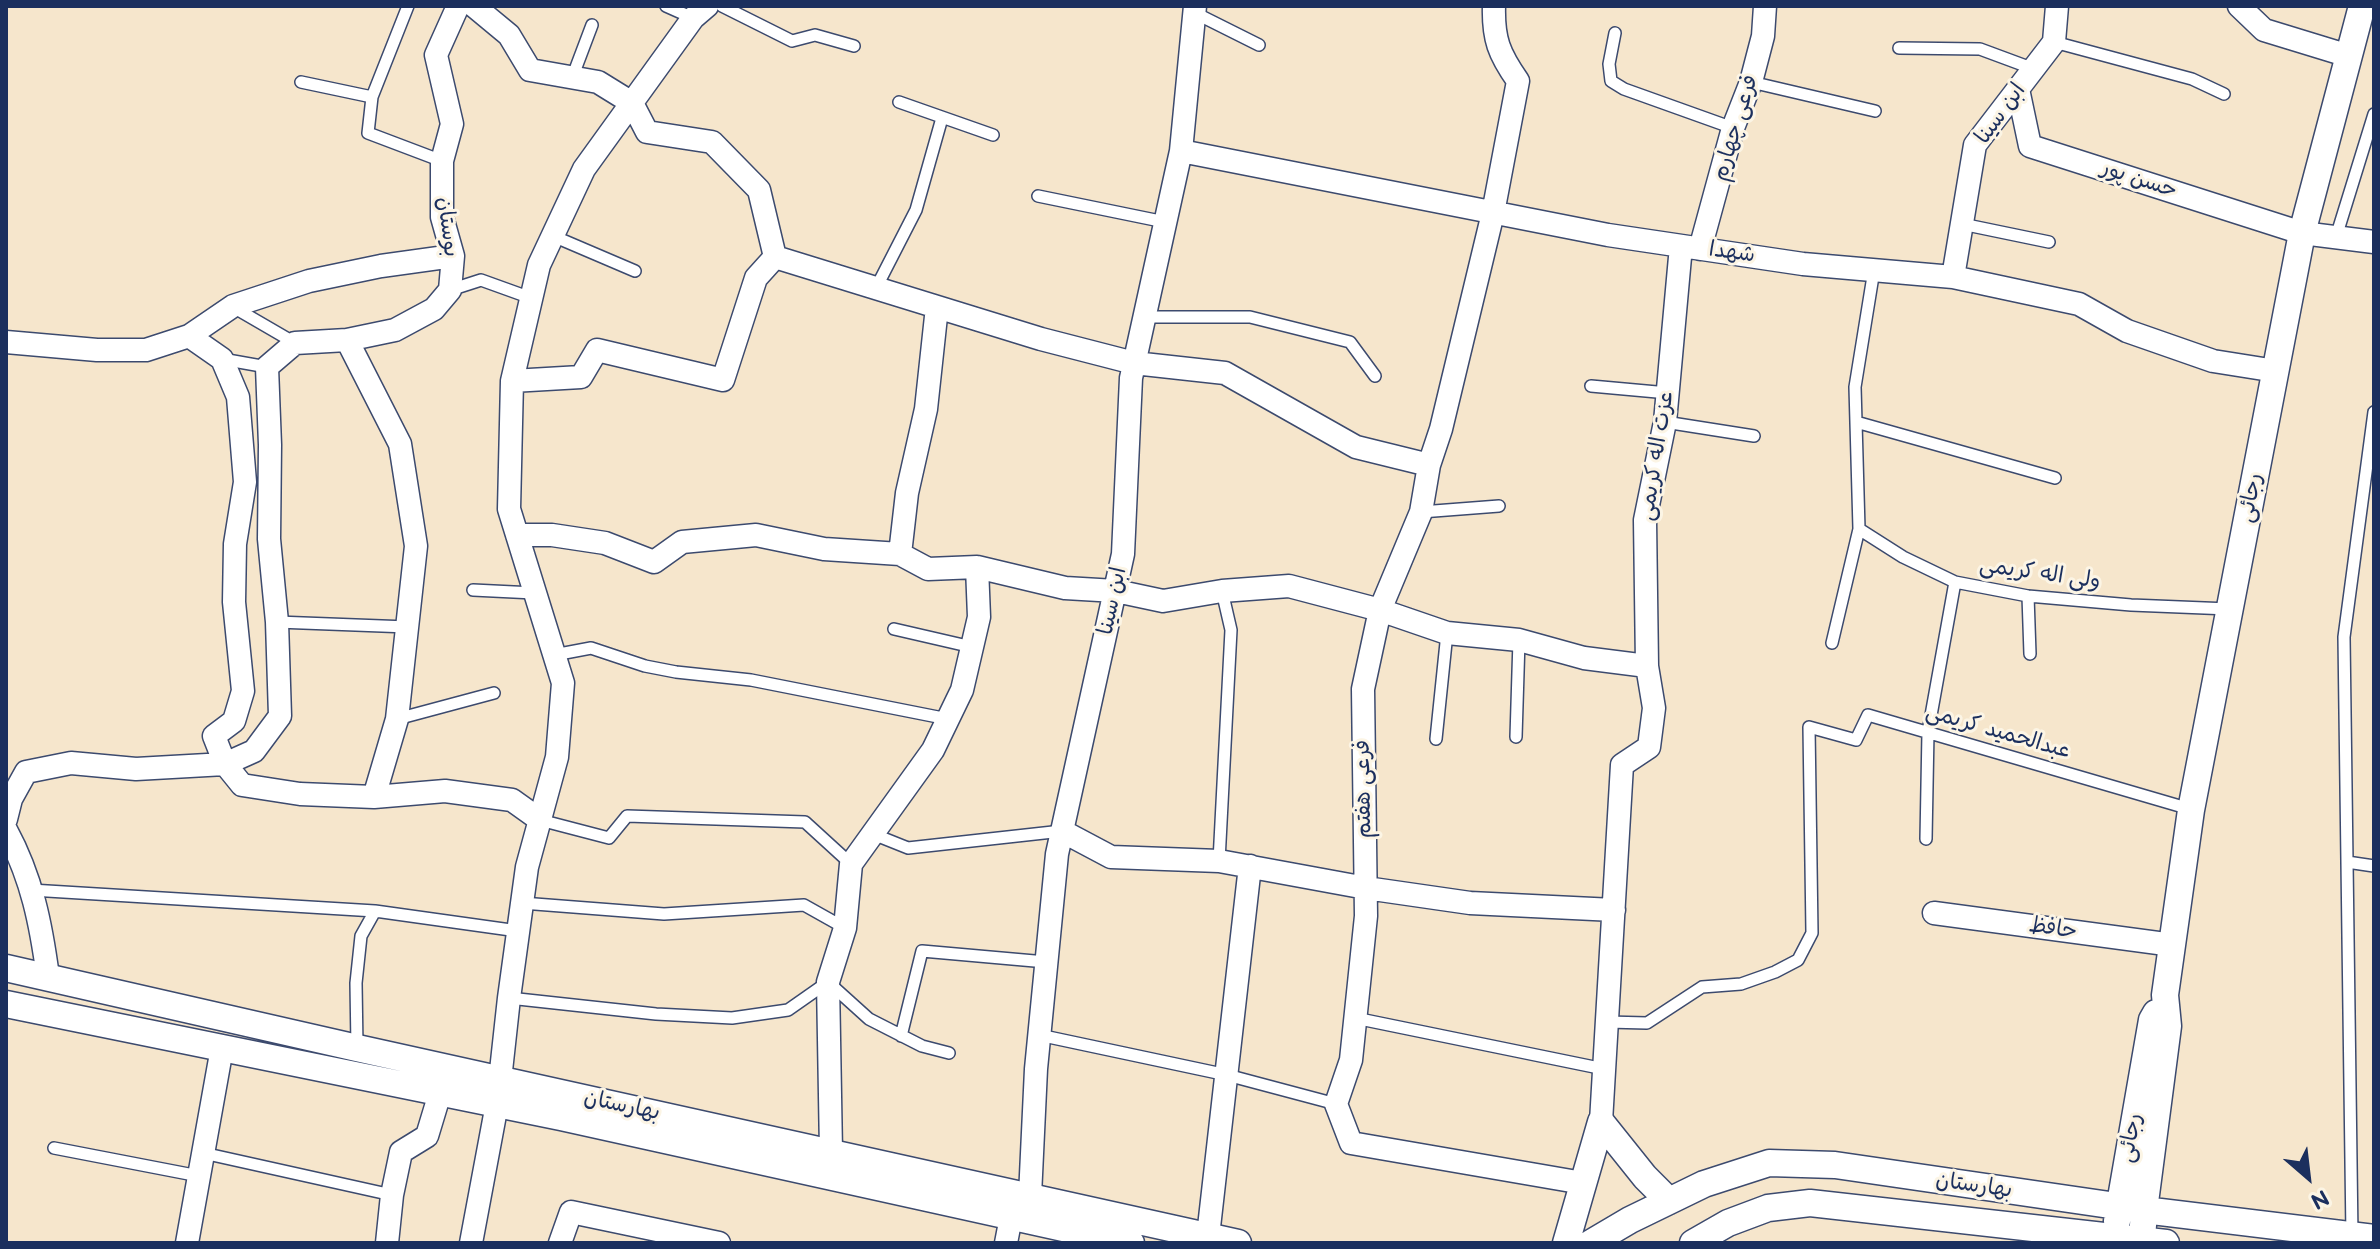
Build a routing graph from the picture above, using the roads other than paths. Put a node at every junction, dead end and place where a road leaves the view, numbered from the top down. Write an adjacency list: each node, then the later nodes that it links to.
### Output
1 (408, 6): 26 (lane)
2 (458, 6): 35 (street, بوستان)
3 (474, 6): 21 (street)
4 (666, 6): 12 (lane)
5 (722, 6): 17 (lane)
6 (1494, 6): 37 (street, فرعی هفتم)
7 (1765, 6): 23 (street, فرعی چهارم)
8 (2057, 6): 15 (street)
9 (2239, 6): 19 (street)
10 (2362, 6): 19 (street, رجائی)
11 (1195, 10): 16 (lane); 34 (street, ابن سینا)
12 (700, 12): 28 (street)
13 (592, 25): 21 (lane)
14 (1615, 33): 32 (lane)
15 (2054, 42): 20 (street, ابن سینا); 25 (lane)
16 (1259, 45)
17 (854, 46)
18 (1899, 48): 20 (lane)
19 (2349, 56): 40 (street, رجائی)
20 (2034, 69): 24 (street, ابن سینا)
21 (572, 78): 28 (street)
22 (301, 82): 26 (lane)
23 (1751, 82): 29 (lane); 32 (street, فرعی چهارم)
24 (2018, 89): 39 (street, ابن سینا); 40 (street, حسن پور)
25 (2224, 94)
26 (372, 97): 35 (lane)
27 (899, 102): 31 (lane)
28 (632, 103): 41 (street); 47 (street)
29 (1875, 111)
30 (2374, 114): 42 (lane)
31 (942, 118): 33 (lane); 51 (lane)
32 (1733, 128): 45 (street, فرعی چهارم)
33 (993, 135)
34 (1181, 151): 37 (street, شهدا); 38 (street, ابن سینا)
35 (442, 161): 46 (street, بوستان)
36 (1038, 196): 38 (lane)
37 (1493, 213): 45 (street, شهدا); 73 (street, فرعی هفتم)
38 (1165, 222): 56 (street, ابن سینا)
39 (1962, 224): 43 (lane); 50 (street, ابن سینا)
40 (2302, 233): 42 (street); 64 (street, رجائی)
41 (553, 236): 49 (lane); 53 (street)
42 (2336, 237): 44 (street)
43 (2049, 242)
44 (2374, 242)
45 (1690, 247): 48 (street, شهدا); 68 (street, عزت اله کریمی)
46 (453, 256): 52 (street, بوستان); 54 (street)
47 (775, 257): 51 (street); 66 (street)
48 (1874, 270): 50 (street, شهدا); 71 (lane)
49 (635, 271)
50 (1953, 277): 64 (street, شهدا)
51 (876, 288): 55 (street)
52 (450, 290): 53 (lane); 58 (street)
53 (531, 298): 66 (street)
54 (233, 306): 57 (street); 60 (lane)
55 (937, 307): 62 (street); 79 (street)
56 (1144, 317): 62 (street, ابن سینا); 65 (lane)
57 (189, 336): 59 (street); 61 (street)
58 (347, 340): 60 (street); 90 (street)
59 (6, 342)
60 (295, 343): 63 (street)
61 (222, 359): 63 (lane); 105 (street)
62 (1134, 363): 73 (street); 83 (street, ابن سینا)
63 (267, 367): 89 (street)
64 (2276, 371): 87 (street, رجائی)
65 (1375, 376)
66 (512, 381): 78 (street)
67 (1591, 386): 68 (lane)
68 (1668, 393): 70 (street, عزت اله کریمی)
69 (2374, 412): 115 (lane)
70 (1665, 422): 72 (lane); 98 (street, عزت اله کریمی)
71 (1856, 422): 74 (lane); 77 (lane)
72 (1754, 436)
73 (1429, 465): 76 (street, فرعی هفتم)
74 (2055, 478)
75 (1499, 506): 76 (lane)
76 (1421, 512): 88 (street, فرعی هفتم)
77 (1859, 529): 81 (lane, ولی اله کریمی); 94 (lane)
78 (517, 535): 79 (street); 85 (street)
79 (900, 554): 80 (street)
80 (977, 567): 83 (street); 95 (street)
81 (1955, 582): 86 (lane, ولی اله کریمی); 102 (lane)
82 (473, 590): 85 (lane)
83 (1116, 591): 84 (street); 111 (street, ابن سینا)
84 (1222, 591): 88 (street); 114 (lane)
85 (534, 593): 97 (street)
86 (2028, 596): 87 (lane, ولی اله کریمی); 96 (lane)
87 (2230, 609): 107 (street, رجائی)
88 (1380, 610): 92 (street); 119 (street, فرعی هفتم)
89 (277, 622): 90 (lane); 105 (street)
90 (408, 627): 100 (street)
91 (894, 629): 95 (lane)
92 (1447, 633): 93 (street); 104 (lane)
93 (1519, 640): 98 (street); 103 (lane)
94 (1832, 643)
95 (972, 647): 101 (street)
96 (2030, 654)
97 (554, 655): 101 (lane); 109 (street)
98 (1647, 666): 122 (street, عزت اله کریمی)
99 (494, 693): 100 (lane)
100 (397, 719): 106 (street)
101 (948, 719): 112 (street)
102 (1928, 732): 107 (lane, عبدالحمید کریمی); 113 (lane); 135 (lane, عبدالحمید کریمی)
103 (1516, 737)
104 (1436, 739)
105 (225, 764): 106 (street); 108 (street)
106 (374, 797): 109 (street)
107 (2191, 810): 127 (street, رجائی)
108 (6, 819)
109 (540, 820): 116 (lane); 121 (street)
110 (6, 830): 120 (street)
111 (1062, 831): 112 (lane); 114 (street); 128 (street, ابن سینا)
112 (873, 834): 116 (street)
113 (1926, 839)
114 (1219, 861): 117 (street)
115 (2347, 862): 118 (lane); 161 (lane)
116 (851, 864): 125 (street)
117 (1250, 866): 119 (street); 143 (street)
118 (2374, 866)
119 (1366, 888): 122 (street); 134 (street, فرعی هفتم)
120 (31, 890): 123 (lane); 130 (street)
121 (522, 903): 125 (lane); 126 (street)
122 (1614, 910): 135 (street)
123 (375, 911): 126 (lane); 139 (lane)
124 (1934, 913): 127 (street, حافظ)
125 (845, 928): 131 (street)
126 (518, 931): 132 (street)
127 (2173, 945): 156 (street, رجائی)
128 (1046, 962): 136 (street, ابن سینا); 137 (lane)
129 (6, 968): 130 (street, بهارستان)
130 (48, 977): 139 (street, بهارستان)
131 (828, 982): 132 (lane); 137 (lane); 149 (street)
132 (509, 998): 144 (street)
133 (6, 1004): 138 (street, بهارستان)
134 (1355, 1018): 141 (lane); 146 (street, فرعی هفتم)
135 (1607, 1022): 141 (street)
136 (1039, 1035): 143 (lane); 154 (street, ابن سینا)
137 (901, 1036): 140 (lane)
138 (222, 1048): 142 (street, بهارستان); 150 (street)
139 (357, 1048): 142 (street); 144 (street, بهارستان)
140 (949, 1053)
141 (1604, 1069): 147 (street)
142 (347, 1073): 145 (street, بهارستان)
143 (1227, 1075): 146 (lane); 159 (street)
144 (499, 1092): 145 (street, بهارستان); 149 (street, بهارستان); 157 (street, بهارستان); 165 (street)
145 (440, 1093): 153 (street)
146 (1336, 1104): 152 (street)
147 (1601, 1122): 152 (street); 155 (street)
148 (54, 1148): 151 (lane)
149 (831, 1152): 154 (street, بهارستان)
150 (203, 1153): 151 (street); 153 (lane)
151 (199, 1176): 163 (street)
152 (1583, 1183): 171 (street)
153 (392, 1195): 164 (street)
154 (1030, 1196): 159 (street, بهارستان)
155 (1669, 1201): 156 (street, بهارستان); 172 (street, بهارستان)
156 (2132, 1208): 160 (street, رجائی); 161 (street, بهارستان); 162 (street, رجائی)
157 (1011, 1217): 168 (street); 169 (street, بهارستان)
158 (1726, 1233): 160 (street, بهارستان); 173 (street, بهارستان)
159 (1208, 1236): 170 (street, بهارستان)
160 (2114, 1236): 162 (street, بهارستان)
161 (2363, 1237)
162 (2154, 1242)
163 (187, 1243)
164 (387, 1243)
165 (471, 1243)
166 (560, 1243): 167 (street)
167 (719, 1243)
168 (1006, 1243)
169 (1131, 1243)
170 (1238, 1243)
171 (1566, 1243)
172 (1591, 1243)
173 (1693, 1243)

